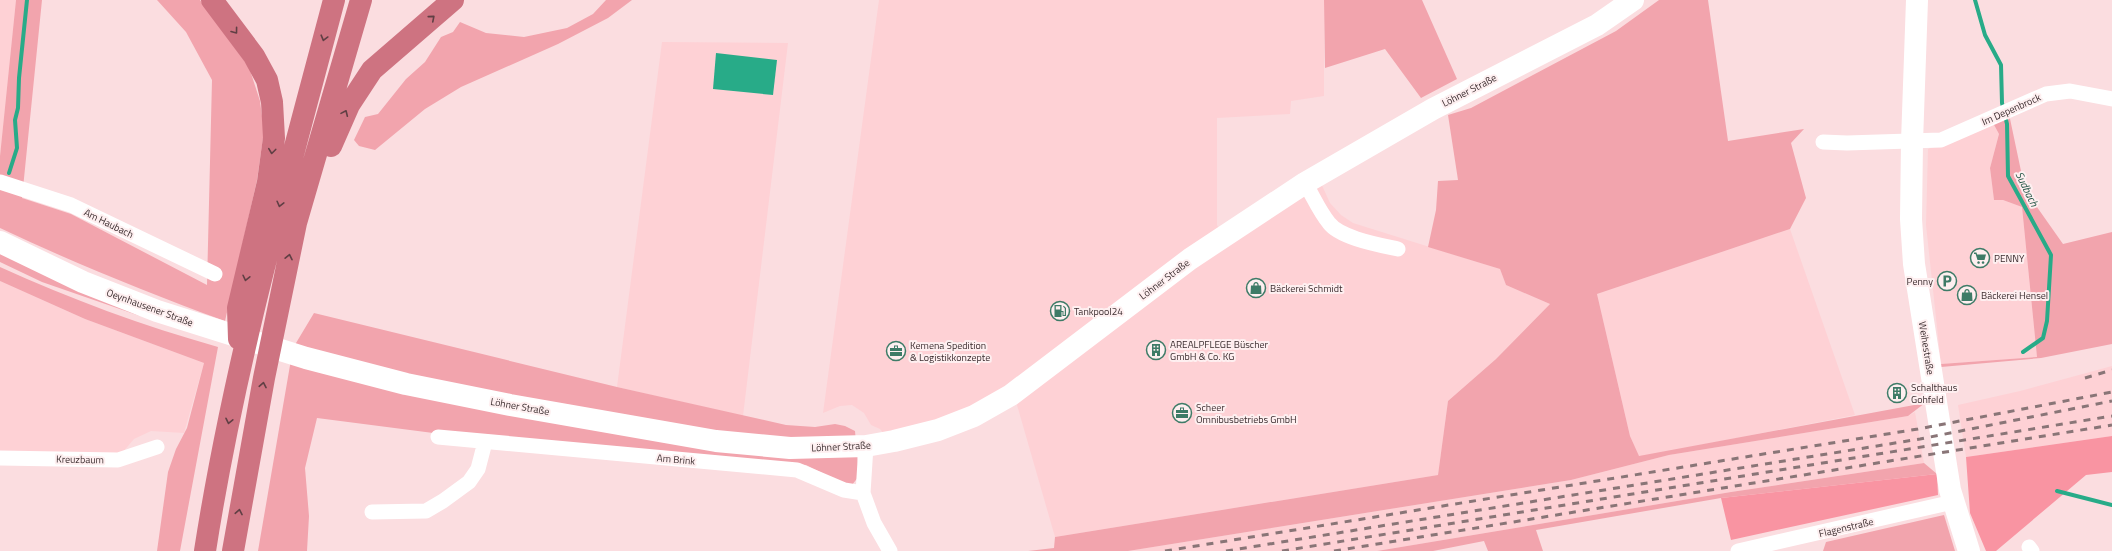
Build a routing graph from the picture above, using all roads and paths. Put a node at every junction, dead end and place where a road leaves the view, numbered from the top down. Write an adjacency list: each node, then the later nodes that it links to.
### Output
1 (212, 0): 17 (highway, one-way to 17)
2 (334, 0): 17 (highway, one-way to 17)
3 (361, 0): 12 (highway)
4 (453, 0): 12 (highway, one-way to 4)
5 (1633, 0): 11 (main road, Löhner Straße)
6 (1917, 0): 9 (main road, Weihestraße)
7 (2112, 99): 9 (street, Im Depenbrock)
8 (1823, 142): 9 (street)
9 (1912, 142): 24 (main road, Weihestraße)
10 (0, 182): 15 (street, Am Haubach)
11 (1305, 183): 14 (street); 20 (main road, Löhner Straße)
12 (296, 223): 27 (highway, one-way to 12)
13 (0, 242): 16 (main road, Oeynhausener Straße)
14 (1398, 249)
15 (215, 274)
16 (306, 358): 20 (main road, Löhner Straße)
17 (240, 369): 26 (highway, one-way to 26)
18 (438, 436): 19 (street, Am Brink)
19 (485, 442): 23 (street, Am Brink); 25 (street)
20 (866, 446): 23 (street)
21 (158, 447): 22 (street, Kreuzbaum)
22 (0, 458)
23 (863, 493): 28 (street)
24 (1953, 502): 29 (street, Flagenstraße); 30 (main road, Weihestraße)
25 (372, 512)
26 (205, 551)
27 (233, 551)
28 (890, 551)
29 (1738, 551)
30 (1969, 551)

